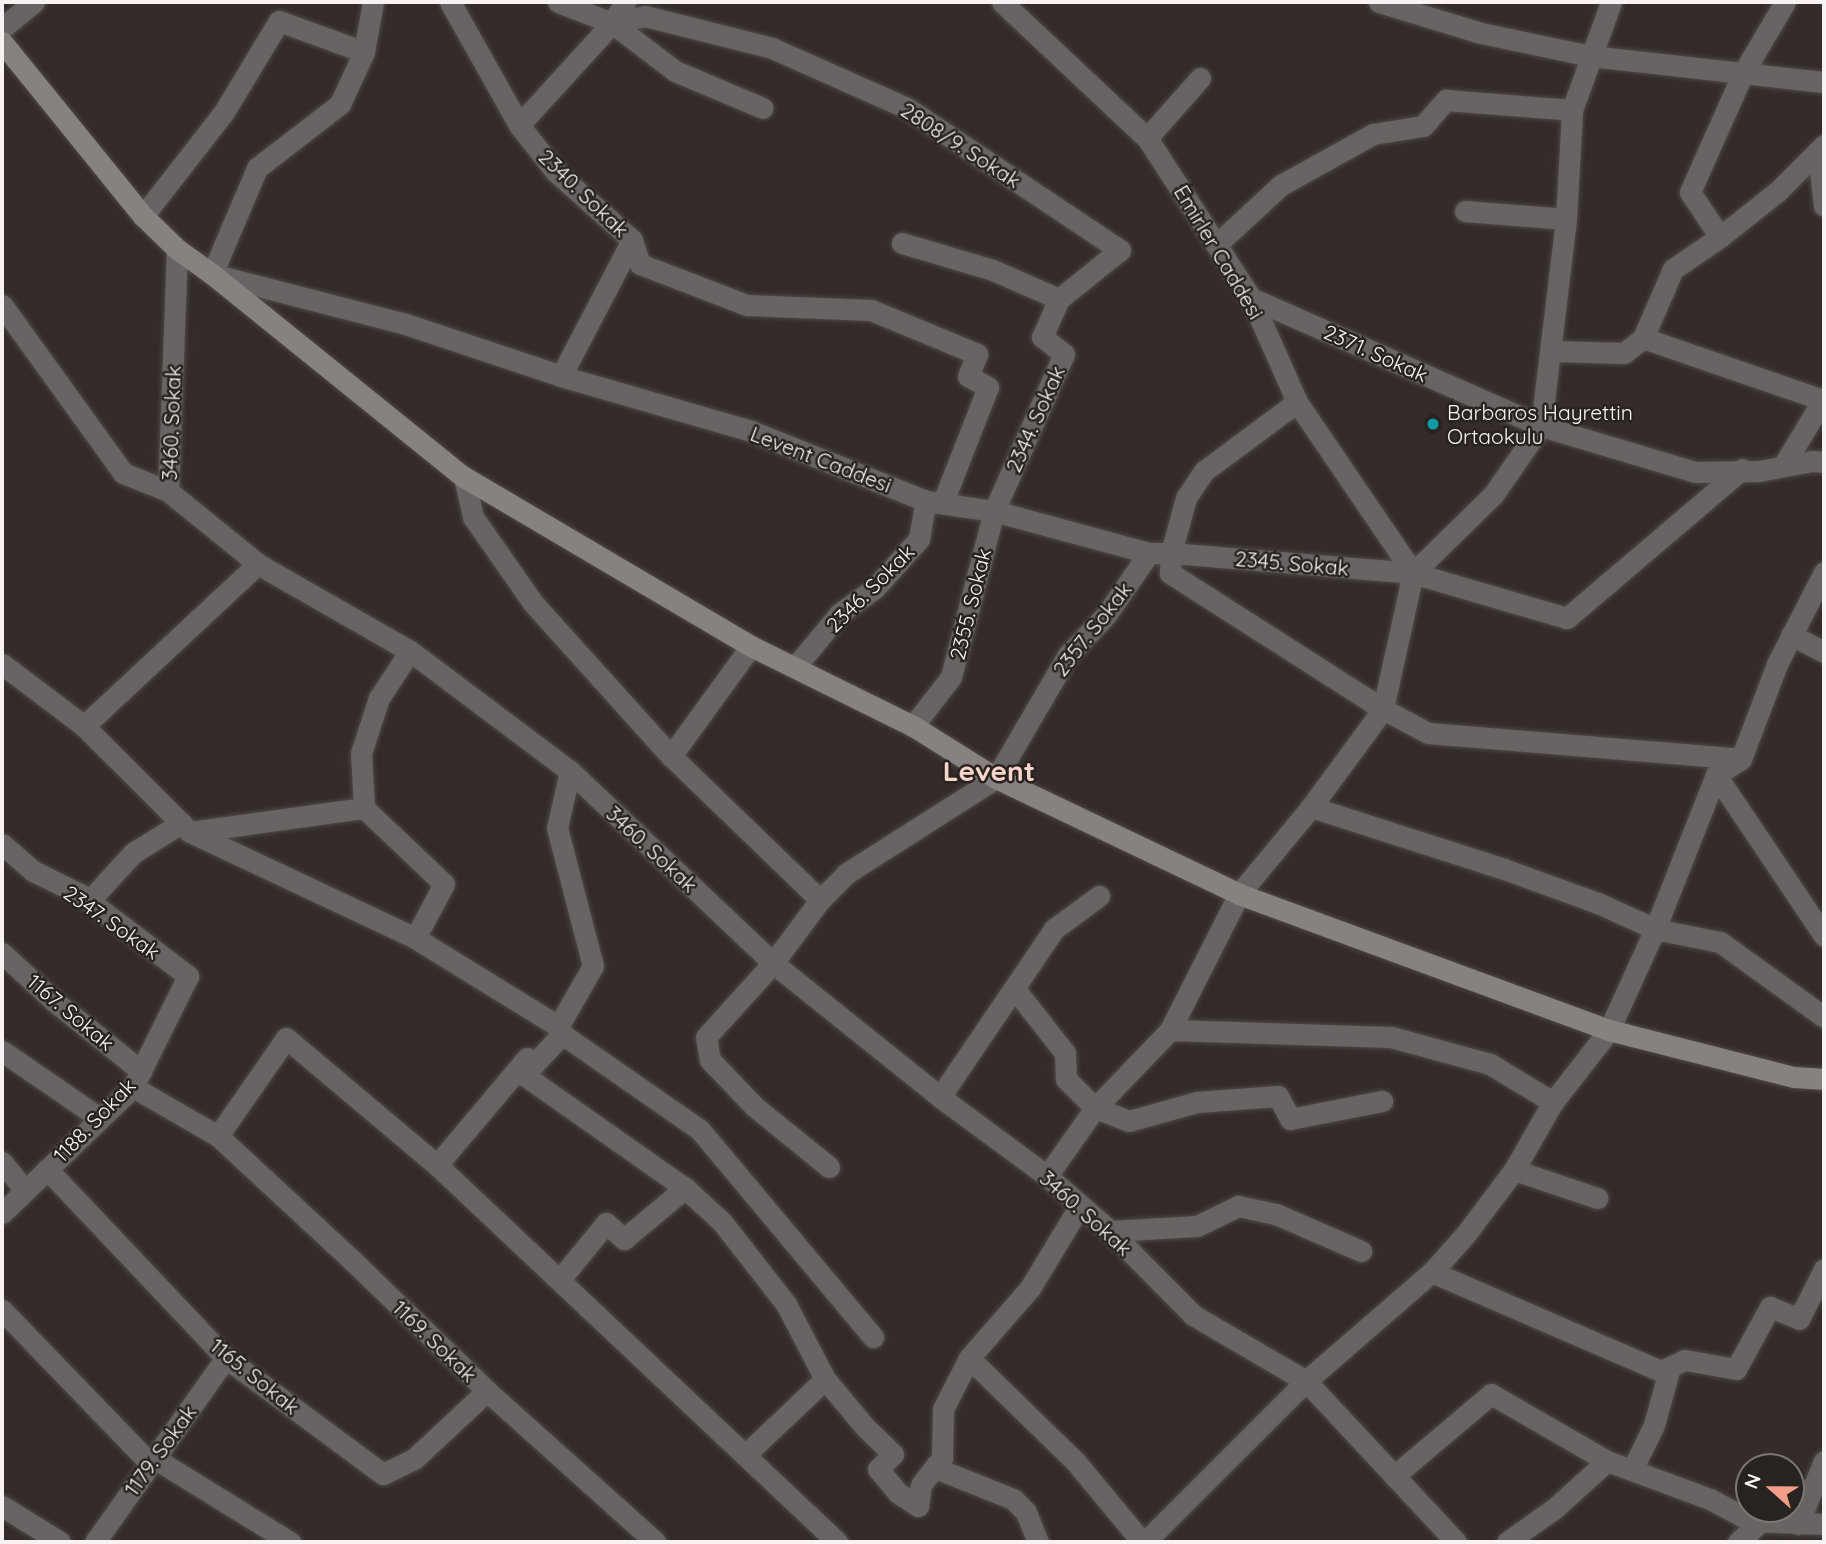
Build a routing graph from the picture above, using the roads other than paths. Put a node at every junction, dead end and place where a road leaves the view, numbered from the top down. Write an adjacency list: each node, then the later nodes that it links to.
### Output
1 (34, 2): 11 (street)
2 (373, 2): 13 (street)
3 (450, 2): 20 (street, 2340. Sokak)
4 (558, 2): 10 (street)
5 (625, 2): 10 (street)
6 (1002, 2): 21 (street, Emirler Caddesi)
7 (1379, 2): 14 (street)
8 (1611, 2): 14 (street)
9 (1785, 2): 15 (street)
10 (612, 23): 18 (street); 20 (street); 34 (street, 2808/9. Sokak)
11 (2, 28)
12 (2, 42): 25 (street)
13 (364, 52): 25 (street); 32 (street)
14 (1591, 55): 15 (street); 19 (street)
15 (1744, 73): 17 (street); 27 (street)
16 (1200, 78): 21 (street)
17 (1824, 82)
18 (763, 108)
19 (1572, 110): 26 (street); 30 (street)
20 (519, 125): 28 (street, 2340. Sokak)
21 (1147, 138): 30 (street, Emirler Caddesi)
22 (1821, 148): 23 (street); 27 (street)
23 (1824, 206)
24 (1465, 211): 26 (street)
25 (143, 216): 31 (street)
26 (1566, 219): 37 (street)
27 (1720, 237): 36 (street)
28 (632, 240): 38 (street, 2340. Sokak); 39 (street)
29 (902, 243): 34 (street)
30 (1217, 244): 33 (street, Emirler Caddesi)
31 (177, 249): 32 (street); 47 (street, 3460. Sokak)
32 (212, 274): 39 (street, Levent Caddesi); 46 (street)
33 (1251, 298): 41 (street, Emirler Caddesi); 42 (street, 2371. Sokak)
34 (1059, 299): 49 (street, 2344. Sokak)
35 (2, 305): 47 (street)
36 (1643, 338): 37 (street); 40 (street)
37 (1552, 351): 42 (street)
38 (977, 354): 48 (street, 2346. Sokak)
39 (561, 376): 48 (street, Levent Caddesi)
40 (1824, 399): 44 (street)
41 (1297, 402): 51 (street); 54 (street, Emirler Caddesi)
42 (1541, 426): 45 (street, 2371. Sokak); 54 (street)
43 (1824, 462): 44 (street, 2371. Sokak)
44 (1783, 466): 45 (street, 2371. Sokak)
45 (1742, 469): 54 (street, 2345. Sokak)
46 (464, 477): 56 (street); 64 (street)
47 (168, 491): 52 (street, 3460. Sokak)
48 (935, 501): 49 (street, Levent Caddesi); 60 (street, 2346. Sokak)
49 (994, 510): 50 (street, Levent Caddesi); 63 (street, 2355. Sokak)
50 (1149, 553): 51 (street, Levent Caddesi); 68 (street, 2357. Sokak)
51 (1171, 553): 54 (street, 2345. Sokak); 61 (street)
52 (258, 564): 57 (street, 3460. Sokak); 62 (street)
53 (1824, 572): 55 (street)
54 (1413, 573): 61 (street)
55 (1791, 635): 58 (street); 65 (street)
56 (751, 646): 60 (street); 64 (street)
57 (410, 651): 66 (street, 3460. Sokak); 70 (street)
58 (1824, 652)
59 (2, 664): 62 (street)
60 (796, 666): 63 (street)
61 (1383, 709): 65 (street); 69 (street)
62 (84, 726): 71 (street)
63 (913, 726): 68 (street)
64 (671, 756): 75 (street)
65 (1741, 759): 67 (street)
66 (570, 771): 81 (street, 3460. Sokak); 85 (street)
67 (1716, 775): 77 (street); 78 (street)
68 (996, 778): 73 (street); 75 (street)
69 (1311, 807): 73 (street); 77 (street)
70 (364, 808): 71 (street); 79 (street)
71 (185, 827): 76 (street); 79 (street)
72 (2, 844): 76 (street, 2347. Sokak)
73 (1239, 894): 86 (street); 87 (street)
74 (1099, 896): 83 (street)
75 (820, 900): 81 (street)
76 (89, 901): 82 (street, 2347. Sokak)
77 (1655, 929): 84 (street); 87 (street)
78 (1824, 936)
79 (415, 938): 85 (street)
80 (2, 953): 89 (street, 1167. Sokak)
81 (772, 963): 91 (street, 3460. Sokak); 99 (street)
82 (188, 976): 89 (street, 1188. Sokak)
83 (1014, 988): 91 (street); 94 (street)
84 (1824, 1017)
85 (558, 1028): 98 (street); 103 (street); 114 (street)
86 (1170, 1030): 93 (street); 94 (street)
87 (1609, 1030): 90 (street); 93 (street)
88 (2, 1051): 95 (street)
89 (137, 1079): 95 (street, 1188. Sokak); 96 (street, 1167. Sokak)
90 (1824, 1079)
91 (940, 1097): 102 (street, 3460. Sokak)
92 (1382, 1101): 94 (street)
93 (1553, 1102): 101 (street)
94 (1095, 1108): 102 (street)
95 (98, 1117): 100 (street, 1188. Sokak)
96 (219, 1136): 98 (street); 120 (street, 1169. Sokak)
97 (2, 1162): 104 (street)
98 (437, 1165): 112 (street)
99 (829, 1167)
100 (47, 1169): 104 (street, 1188. Sokak); 115 (street, 1165. Sokak)
101 (1514, 1170): 105 (street); 111 (street)
102 (1047, 1176): 106 (street, 3460. Sokak)
103 (685, 1188): 112 (street); 118 (street)
104 (25, 1190): 107 (street, 1188. Sokak)
105 (1597, 1198)
106 (1079, 1207): 108 (street, 3460. Sokak); 116 (street)
107 (2, 1213)
108 (1110, 1231): 109 (street); 119 (street, 3460. Sokak)
109 (1361, 1251)
110 (1824, 1269): 117 (street)
111 (1432, 1272): 117 (street); 119 (street)
112 (561, 1278): 121 (street)
113 (2, 1310): 122 (street)
114 (873, 1337)
115 (226, 1358): 120 (street, 1165. Sokak); 122 (street, 1179. Sokak)
116 (970, 1358): 125 (street); 139 (street)
117 (1670, 1367): 126 (street)
118 (825, 1379): 121 (street); 125 (street)
119 (1306, 1381): 127 (street, 3460. Sokak); 139 (street)
120 (487, 1391): 136 (street, 1169. Sokak)
121 (745, 1455): 137 (street)
122 (152, 1461): 134 (street, 1179. Sokak); 135 (street)
123 (1607, 1461): 126 (street); 127 (street); 141 (street)
124 (1824, 1461): 132 (street)
125 (937, 1464): 138 (street)
126 (1632, 1470): 129 (street)
127 (1394, 1476): 140 (street, 3460. Sokak)
128 (2, 1506): 133 (street)
129 (1735, 1512)
130 (1759, 1523): 142 (street)
131 (1768, 1523): 132 (street)
132 (1815, 1529)
133 (60, 1542)
134 (95, 1542)
135 (290, 1542)
136 (655, 1542)
137 (837, 1542)
138 (1038, 1542)
139 (1144, 1542)
140 (1456, 1542)
141 (1507, 1542)
142 (1738, 1542)

